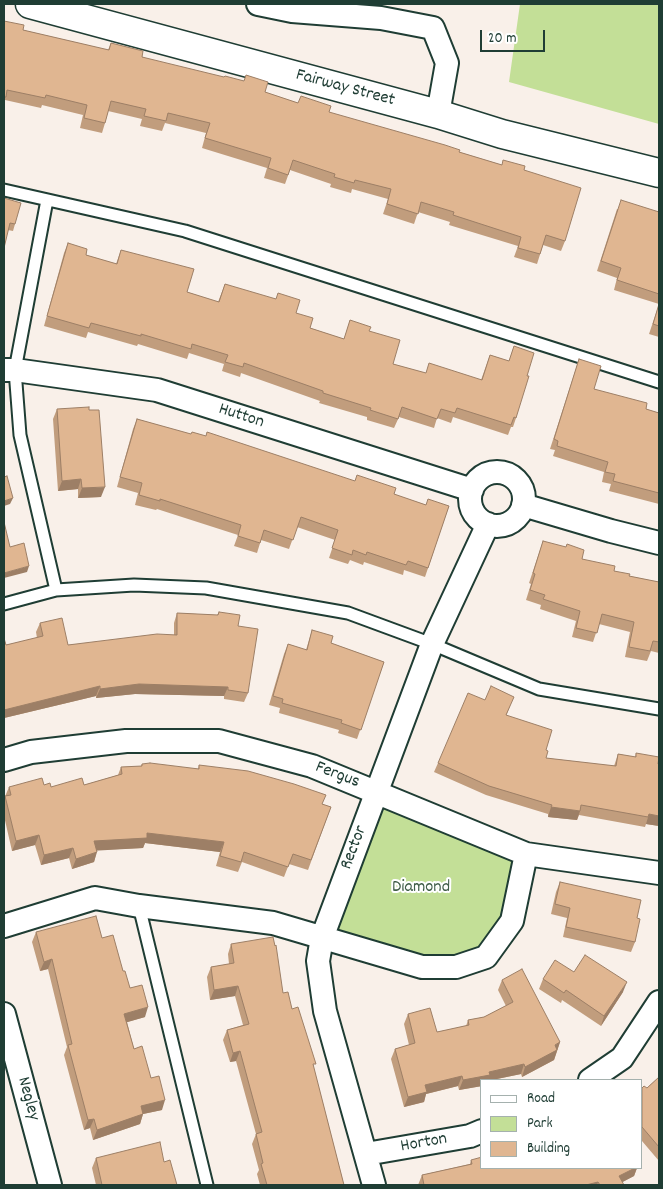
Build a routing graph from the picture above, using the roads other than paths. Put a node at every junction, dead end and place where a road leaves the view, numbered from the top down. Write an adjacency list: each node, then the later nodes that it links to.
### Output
1 (30, 4): 3 (street, Fairway Street)
2 (258, 4): 3 (street)
3 (438, 114): 4 (street, Fairway Street)
4 (659, 174)
5 (4, 190): 6 (lane)
6 (47, 200): 7 (lane); 8 (lane)
7 (10, 370): 9 (street, Hutton); 13 (lane)
8 (659, 382)
9 (472, 490): 10 (street); 11 (street)
10 (524, 505): 11 (street); 12 (street)
11 (488, 524): 15 (street, Rector)
12 (659, 543)
13 (56, 590): 14 (lane); 15 (lane)
14 (4, 604)
15 (432, 644): 16 (lane); 18 (street, Rector)
16 (659, 709)
17 (4, 760): 18 (street, Fergus)
18 (377, 792): 19 (street, Fergus); 23 (street, Rector)
19 (526, 854): 20 (street, Fergus); 23 (street)
20 (659, 873)
21 (139, 906): 22 (street); 23 (street); 30 (lane)
22 (4, 926)
23 (322, 938): 28 (street, Rector)
24 (659, 1002): 26 (street)
25 (4, 1014): 29 (street, Negley)
26 (591, 1079)
27 (480, 1132): 28 (street, Horton)
28 (366, 1154): 31 (street, Rector)
29 (50, 1185)
30 (207, 1185)
31 (374, 1185)

